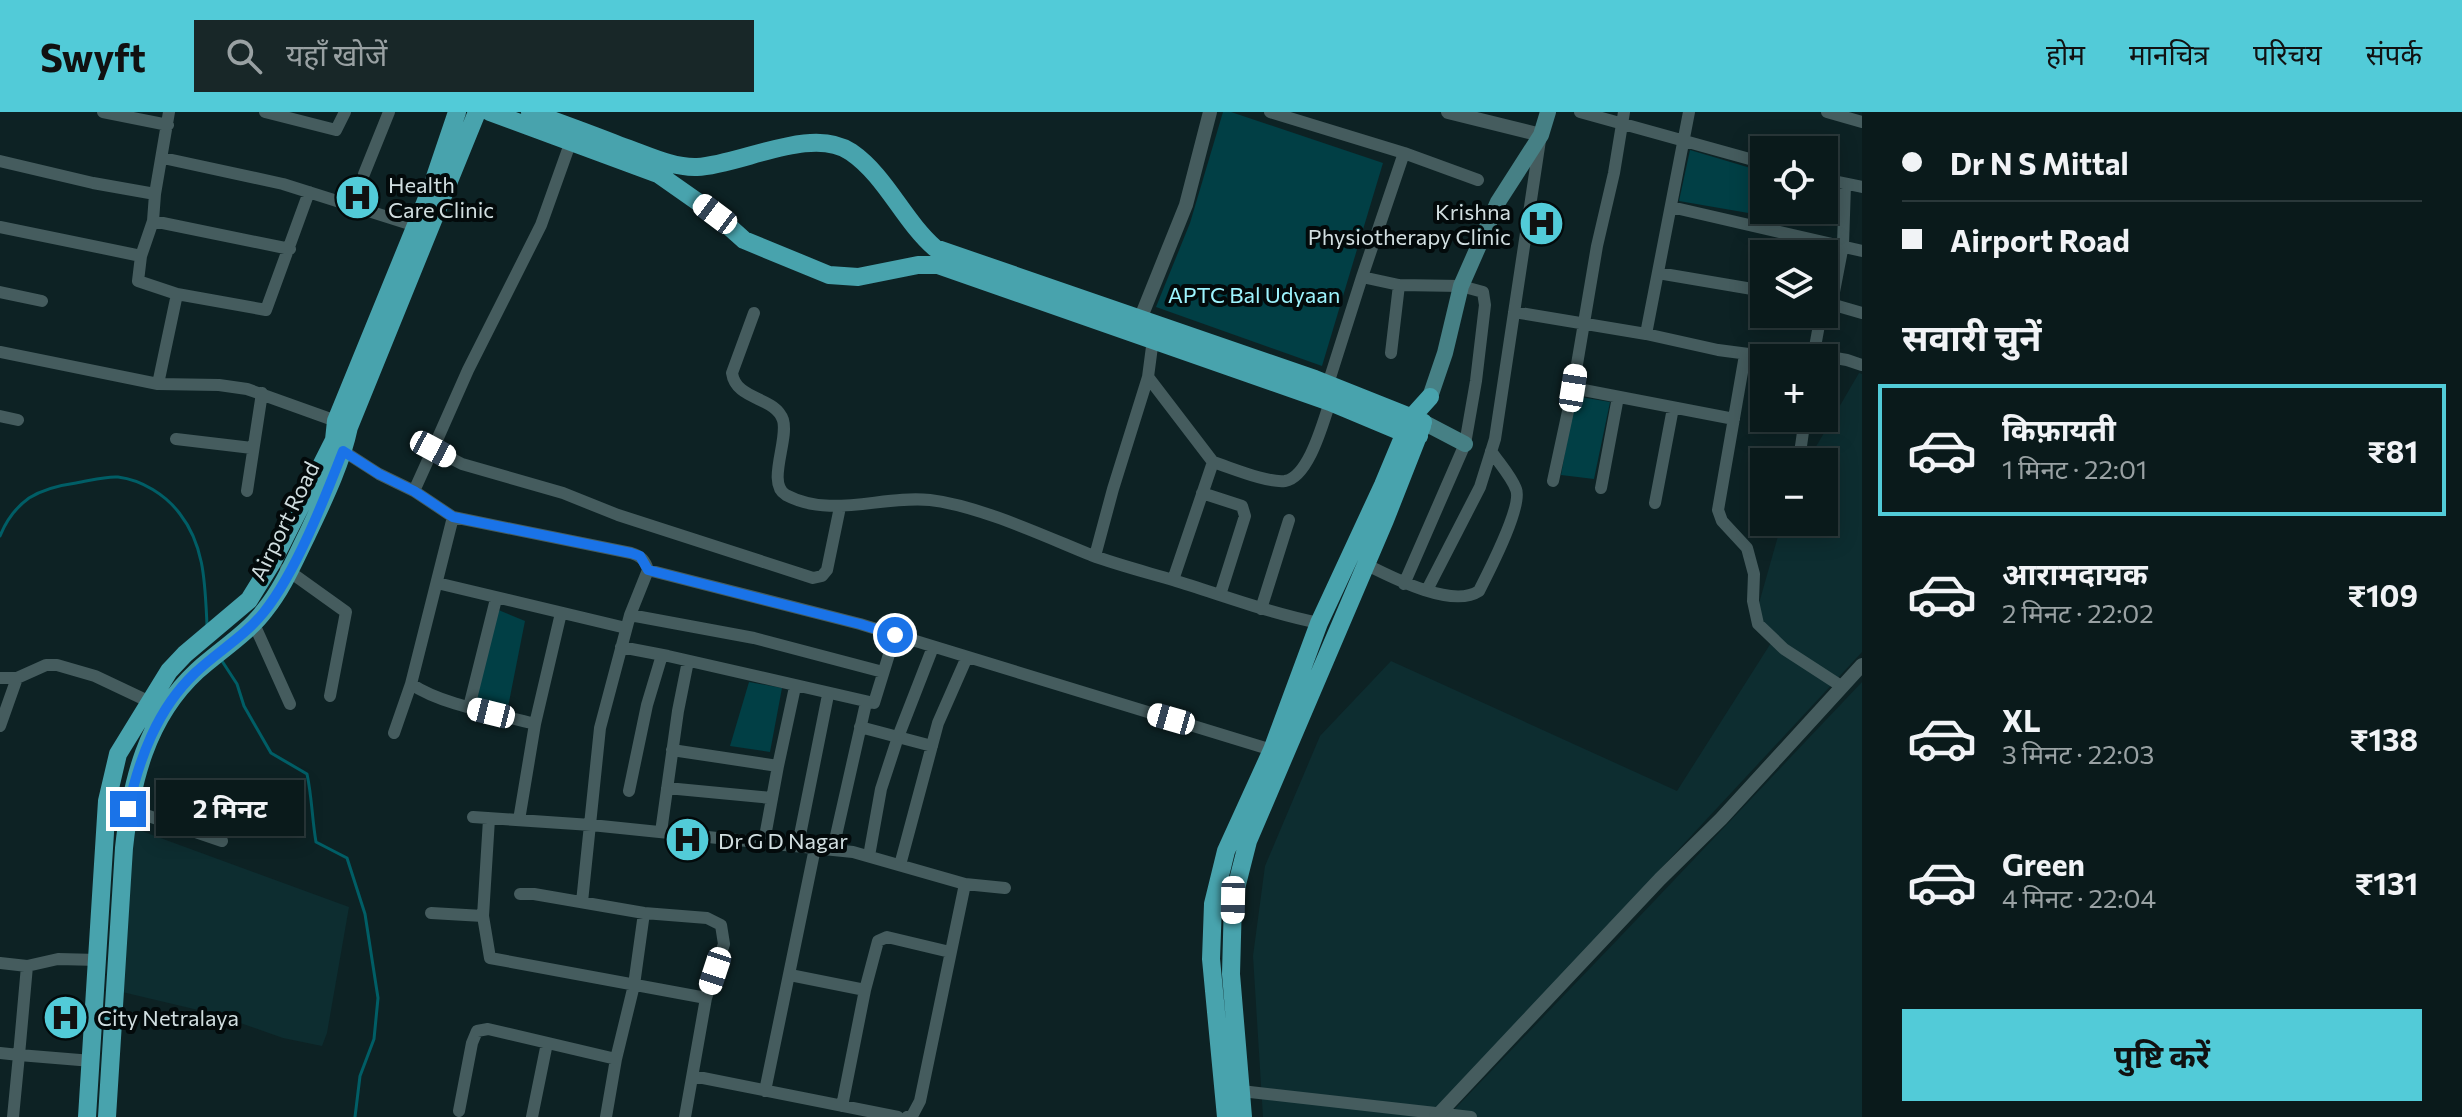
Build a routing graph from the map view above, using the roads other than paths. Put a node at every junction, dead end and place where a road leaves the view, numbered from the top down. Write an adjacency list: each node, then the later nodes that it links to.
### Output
1 (103, 112): 16 (street)
2 (265, 112): 3 (street)
3 (345, 112)
4 (389, 112): 26 (street)
5 (457, 112): 35 (main road, Airport Road)
6 (477, 112): 81 (main road, Airport Road)
7 (490, 112): 20 (main road)
8 (530, 112): 55 (main road)
9 (1210, 112): 55 (street)
10 (1270, 112): 22 (street)
11 (1548, 112): 19 (main road)
12 (1580, 112): 17 (street)
13 (1689, 112): 21 (street)
14 (1827, 112): 18 (street)
15 (1458, 113): 19 (street)
16 (169, 118): 23 (street)
17 (1623, 118): 21 (street); 54 (street)
18 (1862, 122)
19 (1541, 135): 45 (main road); 51 (street)
20 (571, 141): 55 (main road); 82 (street)
21 (1684, 142): 24 (street); 33 (street)
22 (1404, 153): 27 (street); 43 (street)
23 (163, 158): 31 (street); 32 (street)
24 (1750, 159)
25 (0, 161): 32 (street)
26 (364, 174)
27 (1478, 180)
28 (1838, 183): 29 (street)
29 (1845, 185): 30 (street); 37 (street)
30 (1862, 187)
31 (309, 192): 35 (street); 38 (street)
32 (155, 194): 34 (street)
33 (1671, 207): 37 (street); 42 (street)
34 (153, 221): 38 (street); 40 (street)
35 (416, 226): 74 (main road, Airport Road)
36 (0, 227): 40 (street)
37 (1843, 245): 39 (street); 41 (street)
38 (290, 249): 48 (street)
39 (1862, 251)
40 (141, 256): 48 (street)
41 (1838, 271)
42 (1658, 273): 46 (street); 56 (street)
43 (1362, 277): 44 (street); 67 (street)
44 (1399, 285): 45 (street); 58 (street)
45 (1461, 286): 68 (main road); 78 (street)
46 (1750, 289)
47 (0, 292): 49 (street)
48 (177, 294): 64 (street)
49 (42, 301)
50 (1838, 306): 53 (street)
51 (1514, 312): 54 (street); 83 (street)
52 (754, 313): 91 (street)
53 (1862, 313)
54 (1583, 322): 56 (street); 65 (street)
55 (1142, 330): 63 (street); 67 (main road)
56 (1646, 334): 59 (street)
57 (0, 352): 64 (street)
58 (1391, 353)
59 (1745, 355): 60 (street); 72 (street)
60 (1750, 355)
61 (1838, 358): 62 (street)
62 (1862, 365)
63 (1148, 377): 84 (street); 94 (street)
64 (158, 384): 66 (street)
65 (1573, 388): 69 (street); 85 (street)
66 (262, 393): 74 (street); 80 (street)
67 (1329, 393): 75 (main road); 84 (street)
68 (1430, 397): 75 (main road)
69 (1618, 397): 70 (street); 86 (street)
70 (1673, 408): 72 (street); 90 (street)
71 (0, 416): 73 (street)
72 (1734, 419): 121 (street)
73 (18, 420)
74 (336, 421): 81 (main road, Airport Road)
75 (1415, 427): 78 (main road); 96 (main road); 108 (main road)
76 (1803, 432): 79 (street)
77 (176, 439): 80 (street)
78 (1459, 442): 101 (street)
79 (1801, 446)
80 (252, 448): 87 (street)
81 (337, 448): 88 (street); 95 (main road, Airport Road); 98 (main road, Airport Road)
82 (433, 449): 88 (street); 91 (street)
83 (1491, 451): 102 (street); 102 (street)
84 (1213, 462): 89 (street)
85 (1553, 481)
86 (1601, 488)
87 (247, 491)
88 (414, 491): 92 (street)
89 (1202, 493): 99 (street); 103 (street)
90 (1655, 503)
91 (840, 507): 94 (street)
92 (453, 517): 97 (street); 100 (street)
93 (1289, 520): 105 (street)
94 (1095, 556): 99 (street)
95 (273, 561): 98 (street); 125 (main road, Airport Road)
96 (1365, 564): 101 (street); 176 (main road)
97 (648, 570): 107 (street); 110 (street)
98 (289, 572): 109 (main road, Airport Road); 124 (street)
99 (1173, 580): 103 (street)
100 (437, 583): 104 (street); 120 (street)
101 (1404, 584): 102 (street)
102 (1427, 590)
103 (1220, 595): 105 (street)
104 (496, 599): 106 (street); 128 (street)
105 (1261, 609): 108 (street)
106 (561, 613): 107 (street); 129 (street)
107 (628, 621): 111 (street); 117 (street)
108 (1319, 623): 136 (main road)
109 (252, 625): 127 (street); 141 (main road, Airport Road)
110 (895, 635): 112 (street); 117 (street)
111 (621, 647): 113 (street); 145 (street)
112 (933, 647): 114 (street); 133 (street)
113 (662, 655): 115 (street); 139 (street)
114 (967, 657): 134 (street); 136 (street)
115 (688, 661): 122 (street); 135 (street)
116 (1862, 665): 121 (street)
117 (883, 672): 126 (street)
118 (0, 678): 119 (street)
119 (17, 678): 125 (street); 130 (street)
120 (411, 684): 128 (street); 132 (street)
121 (1841, 686): 180 (street)
122 (795, 687): 123 (street); 137 (street)
123 (828, 695): 126 (street); 149 (street)
124 (330, 696)
125 (150, 702): 162 (main road, Airport Road)
126 (866, 703): 131 (street)
127 (290, 704)
128 (469, 707): 129 (street)
129 (535, 724): 144 (street)
130 (0, 726)
131 (860, 727): 133 (street); 151 (street)
132 (394, 733)
133 (898, 737): 134 (street); 152 (street)
134 (932, 746): 153 (street)
135 (672, 750): 137 (street); 138 (street)
136 (1272, 750): 189 (main road)
137 (778, 766): 140 (street)
138 (667, 788): 140 (street); 146 (street)
139 (629, 791)
140 (771, 798): 148 (street)
141 (128, 809): 147 (street); 183 (main road, Airport Road)
142 (473, 817): 143 (street)
143 (489, 819): 144 (street); 160 (street)
144 (519, 820): 145 (street)
145 (591, 825): 146 (street); 157 (street)
146 (661, 832): 148 (street)
147 (222, 841)
148 (764, 842): 149 (street)
149 (798, 845): 150 (street)
150 (815, 848): 151 (street); 165 (street)
151 (833, 849): 152 (street)
152 (869, 856): 153 (street)
153 (900, 865): 154 (street)
154 (965, 884): 155 (street); 161 (street)
155 (1005, 888)
156 (520, 894): 157 (street)
157 (582, 902): 159 (street)
158 (431, 913): 160 (street)
159 (644, 913): 166 (street); 168 (street)
160 (483, 916): 166 (street)
161 (950, 952): 167 (street); 188 (street)
162 (98, 960): 164 (street); 173 (main road, Airport Road)
163 (0, 963): 164 (street)
164 (27, 966): 171 (street)
165 (790, 975): 167 (street); 175 (street)
166 (634, 985): 168 (street); 172 (street)
167 (865, 990): 177 (street)
168 (706, 998): 174 (street)
169 (547, 1043): 172 (street); 178 (street); 184 (street)
170 (0, 1053): 171 (street)
171 (19, 1055): 173 (street); 181 (street)
172 (616, 1059): 185 (street)
173 (92, 1061): 182 (main road, Airport Road)
174 (693, 1076): 175 (street); 186 (street)
175 (765, 1091): 177 (street)
176 (1241, 1091): 180 (street); 190 (main road)
177 (842, 1106): 179 (street)
178 (459, 1111)
179 (859, 1114): 187 (street)
180 (1437, 1115): 191 (street)
181 (13, 1117)
182 (87, 1117)
183 (107, 1117)
184 (532, 1117)
185 (606, 1117)
186 (685, 1117)
187 (898, 1117)
188 (907, 1117)
189 (1226, 1117)
190 (1243, 1117)
191 (1471, 1117)

